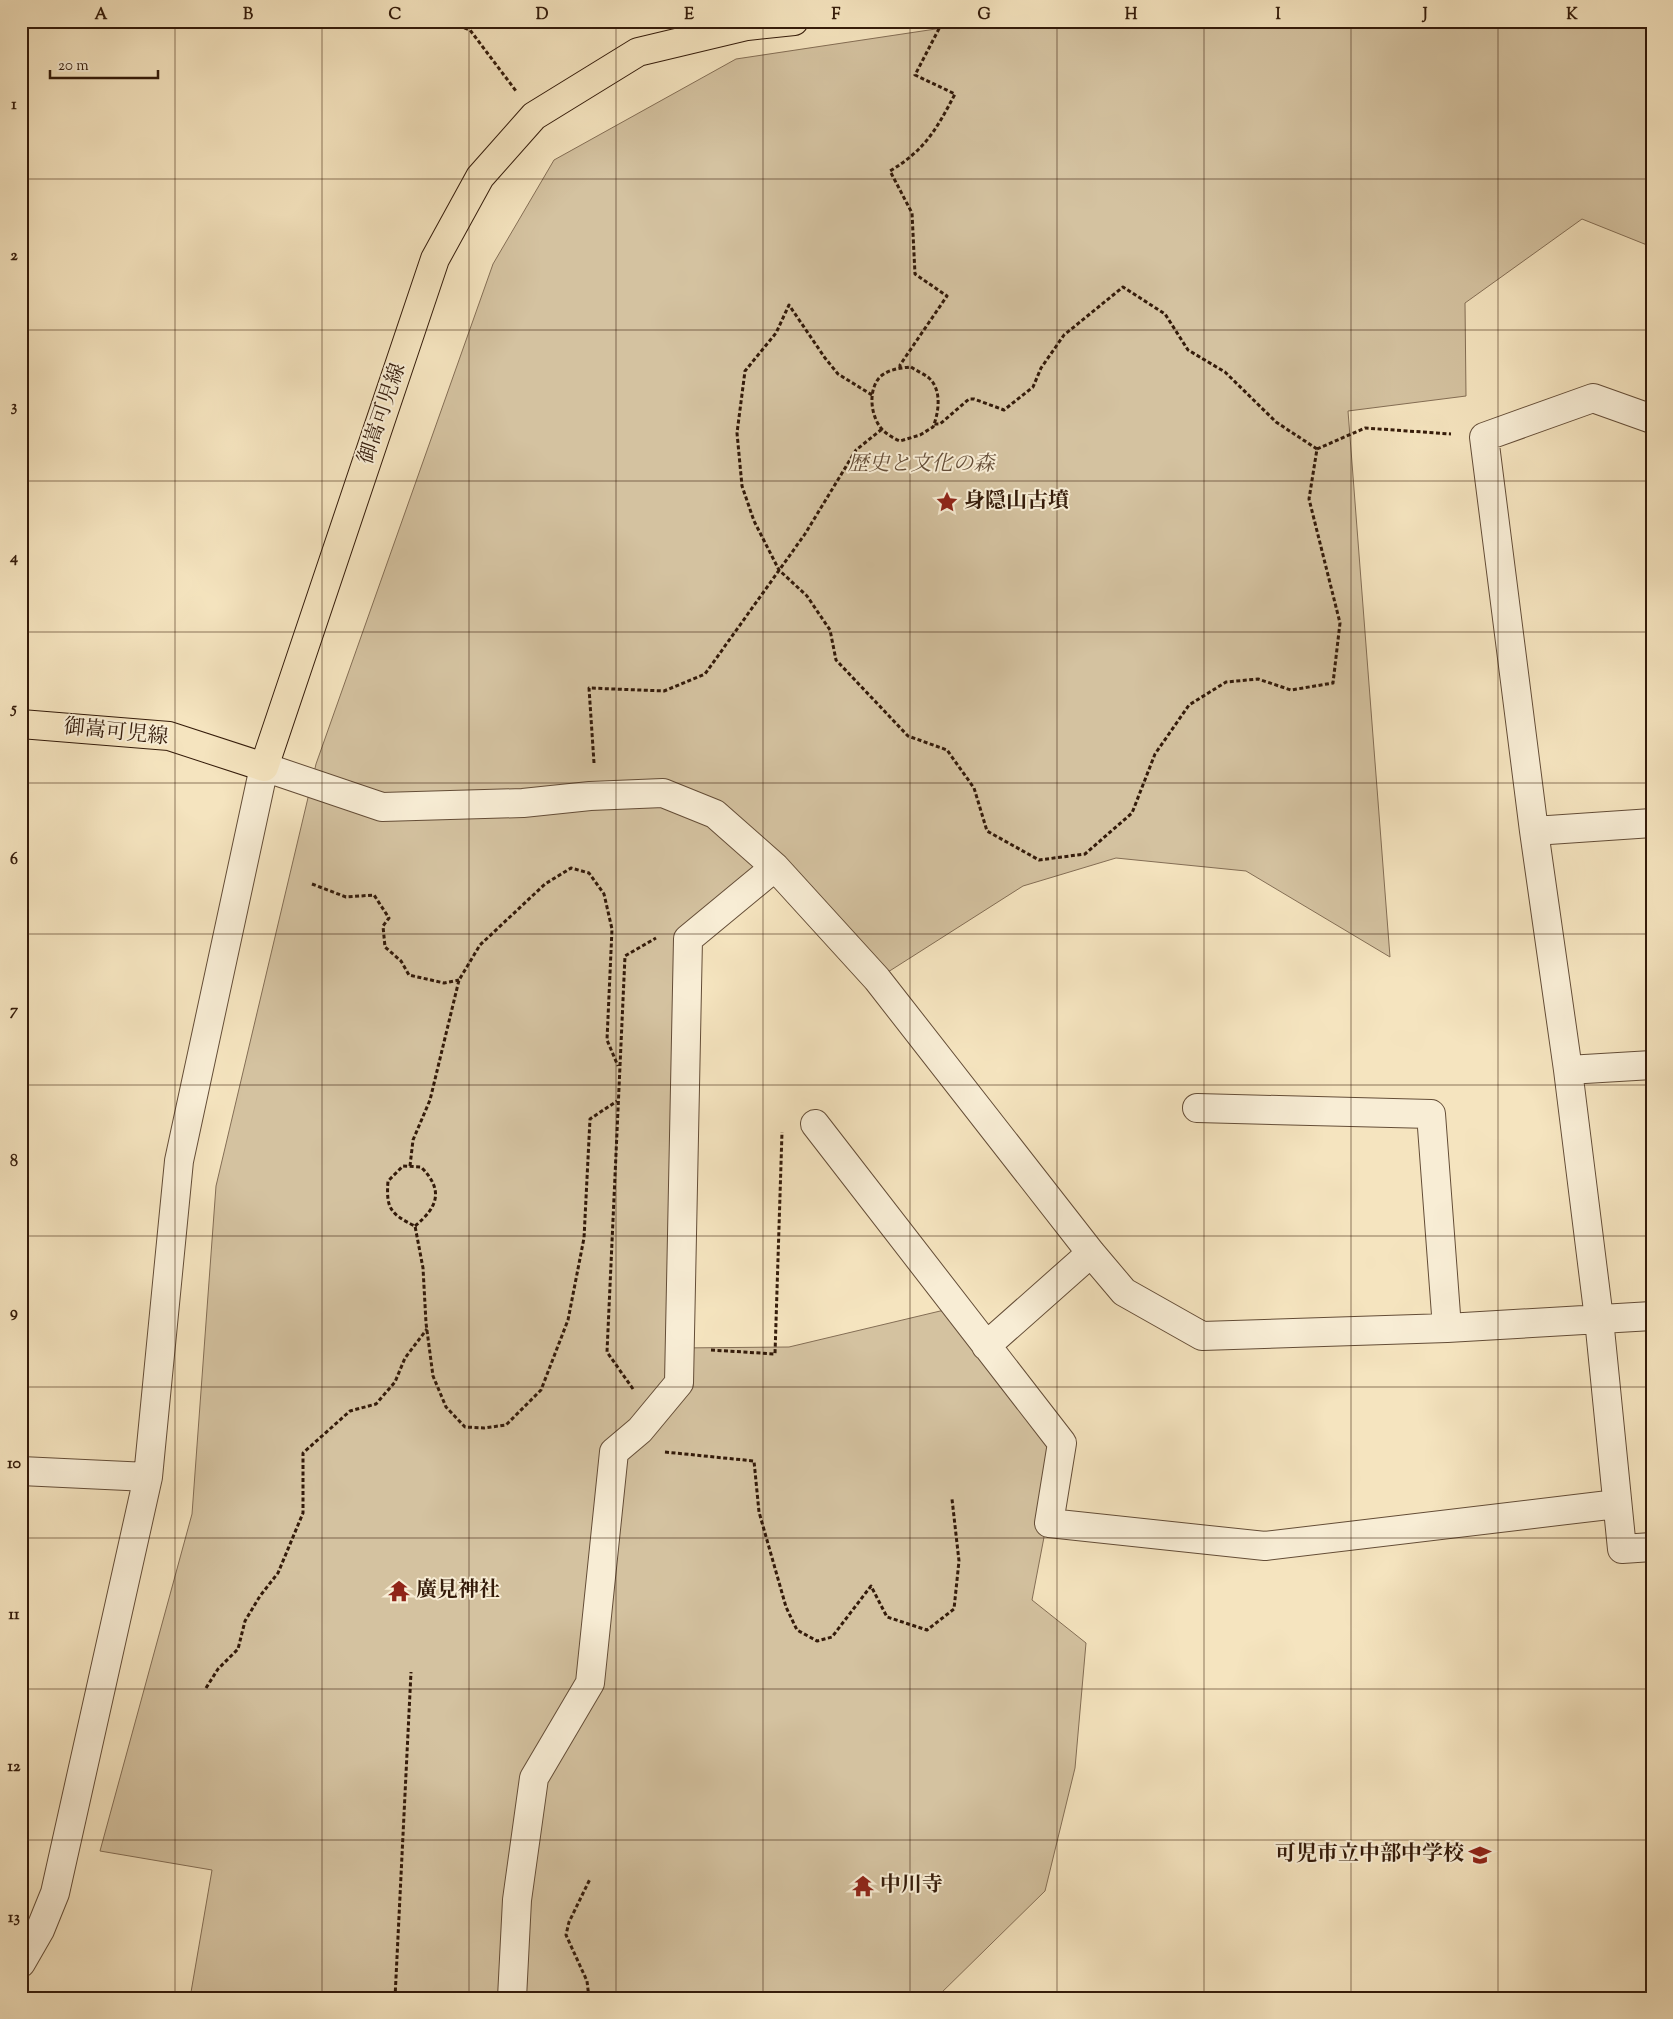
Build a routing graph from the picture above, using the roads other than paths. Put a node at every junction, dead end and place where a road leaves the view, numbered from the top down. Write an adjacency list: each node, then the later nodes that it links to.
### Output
1 (794, 21): 4 (main road, 御嵩可児線)
2 (1652, 419): 6 (street)
3 (21, 724): 4 (main road, 御嵩可児線)
4 (264, 767): 7 (street); 18 (street)
5 (1652, 824): 6 (street)
6 (1534, 831): 9 (street)
7 (775, 867): 12 (street); 22 (street)
8 (1652, 1065): 9 (street)
9 (1568, 1070): 14 (street)
10 (1198, 1108): 15 (street)
11 (815, 1124): 16 (street)
12 (1091, 1253): 15 (street); 16 (street)
13 (1652, 1316): 14 (street)
14 (1599, 1319): 15 (street); 19 (street)
15 (1447, 1328)
16 (986, 1346): 19 (street)
17 (21, 1471): 18 (street)
18 (148, 1477): 21 (street)
19 (1618, 1504): 20 (street)
20 (1652, 1547)
21 (21, 1963)
22 (512, 1998)

